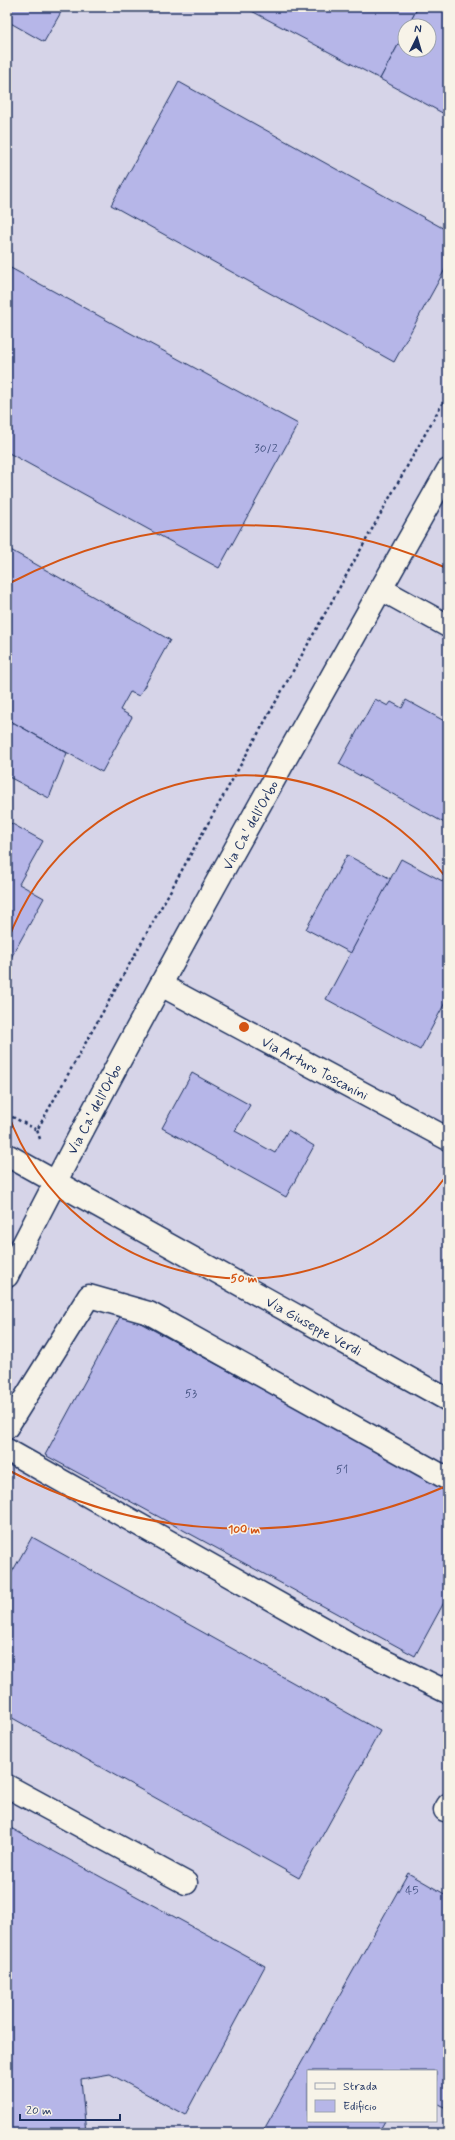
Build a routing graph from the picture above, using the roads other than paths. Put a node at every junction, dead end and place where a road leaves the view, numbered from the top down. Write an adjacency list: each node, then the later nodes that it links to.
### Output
1 (448, 470): 2 (street, Via Ca' dell'Orbo)
2 (381, 589): 3 (street); 4 (street, Via Ca' dell'Orbo)
3 (448, 626)
4 (161, 985): 5 (street, Via Arturo Toscanini); 7 (street, Via Ca' dell'Orbo)
5 (448, 1139)
6 (7, 1155): 7 (street, Via Giuseppe Verdi)
7 (55, 1182): 8 (street, Via Ca' dell'Orbo); 9 (street, Via Giuseppe Verdi)
8 (7, 1276)
9 (448, 1400)
10 (7, 1427): 12 (street)
11 (7, 1450): 13 (street)
12 (448, 1479)
13 (448, 1686)
14 (7, 1786): 15 (street)
15 (186, 1883)

